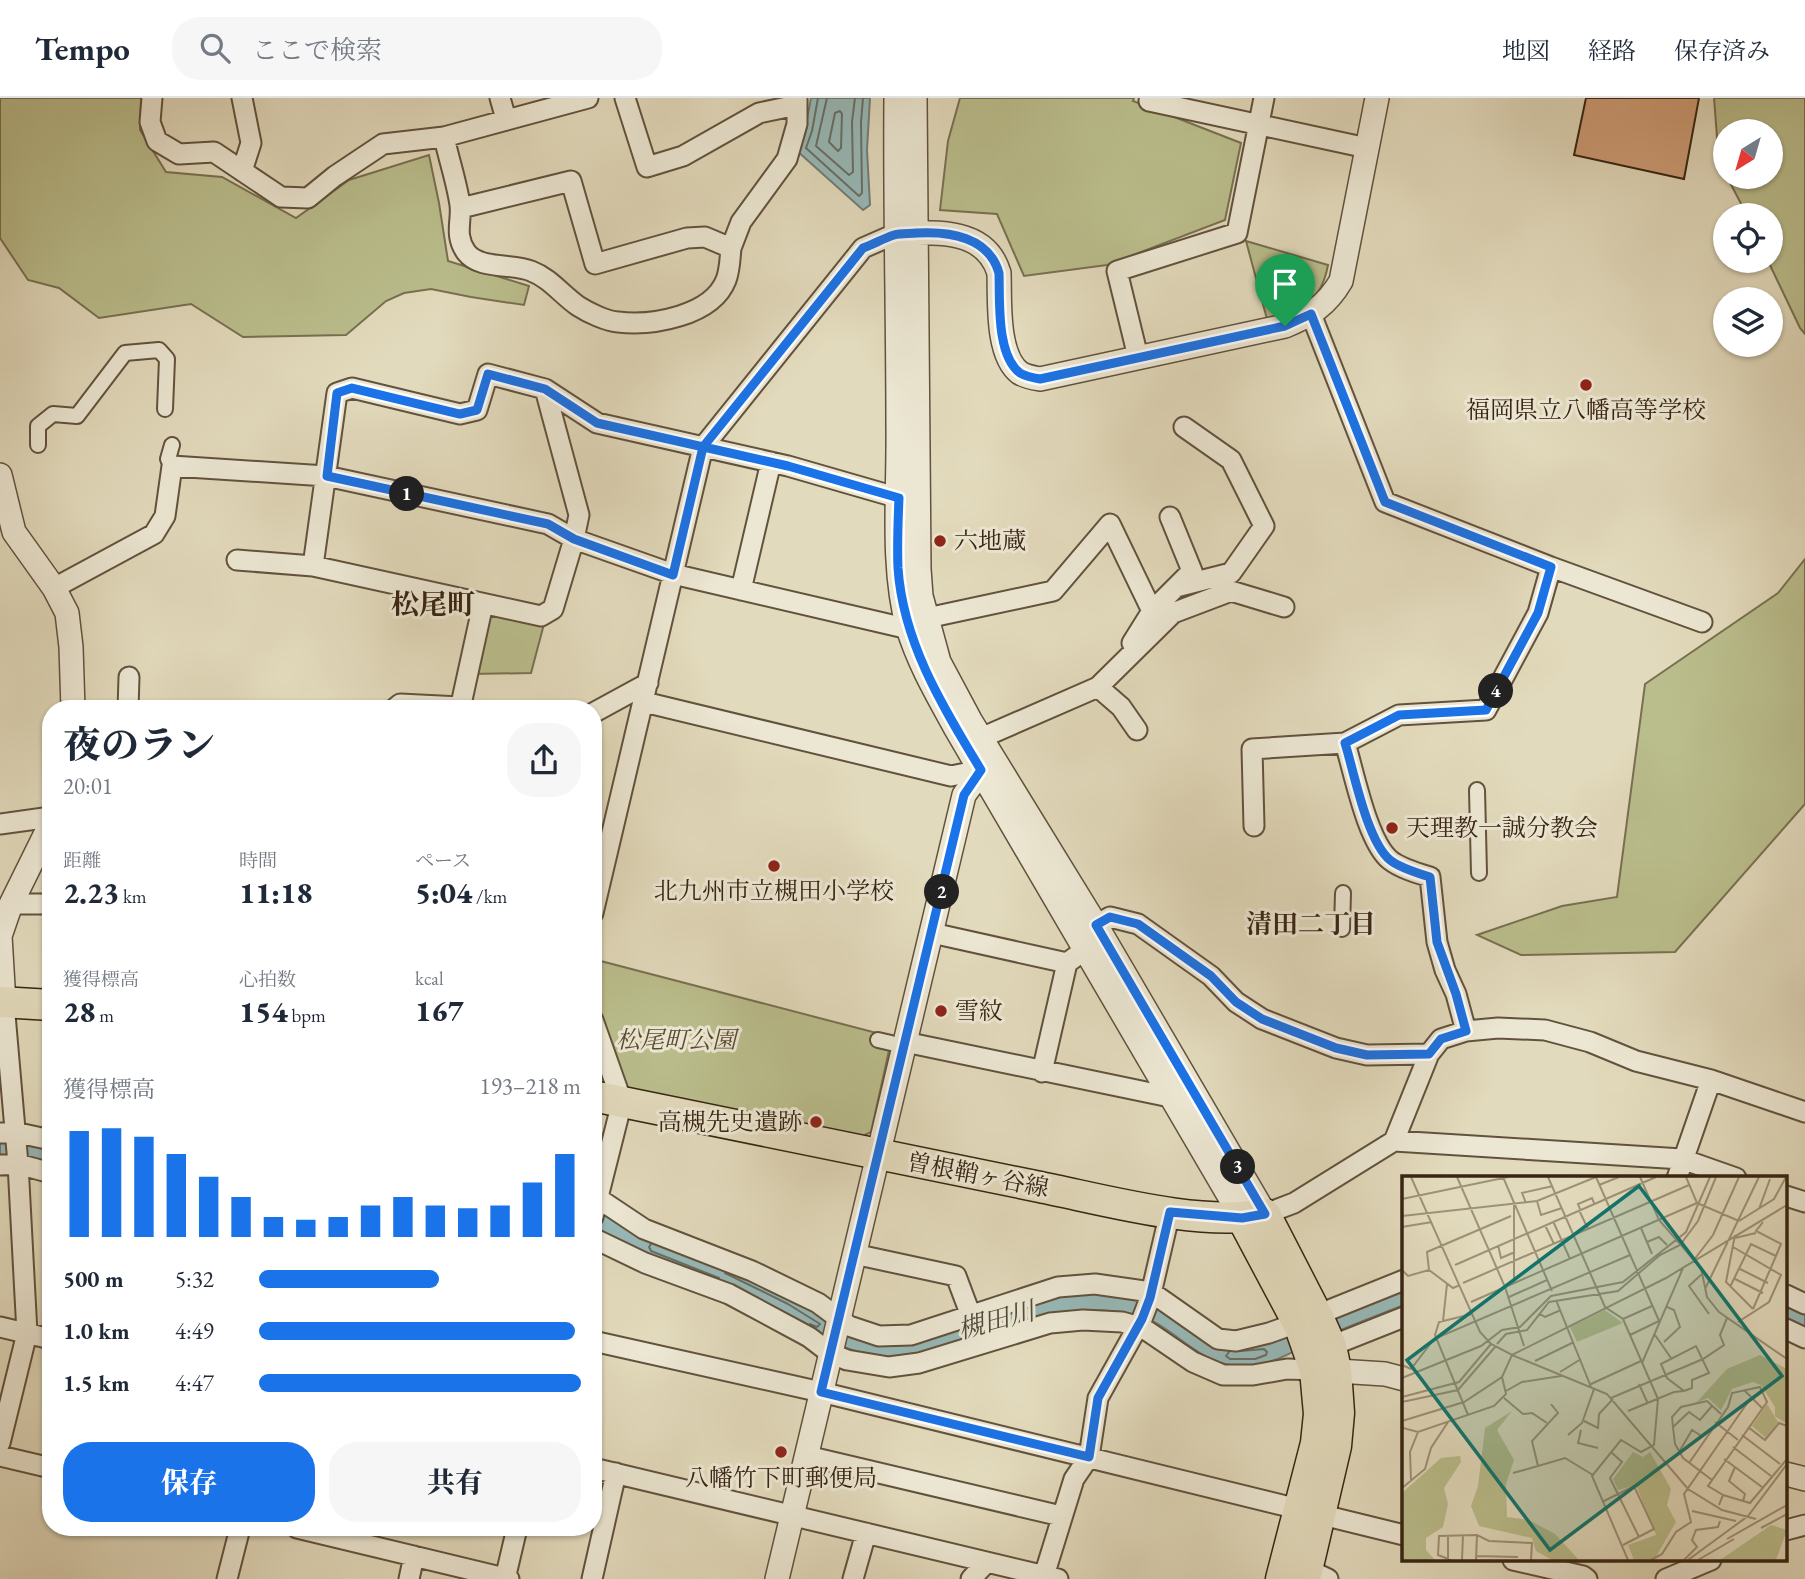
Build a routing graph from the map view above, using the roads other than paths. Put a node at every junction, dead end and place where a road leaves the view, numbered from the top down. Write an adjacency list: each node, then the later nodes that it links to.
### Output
1 (152, 98): 16 (street)
2 (243, 98): 16 (street)
3 (500, 98): 12 (street)
4 (588, 98): 12 (street)
5 (625, 98): 11 (street)
6 (896, 98): 18 (street)
7 (915, 98): 18 (street)
8 (1150, 98): 13 (street)
9 (1264, 98): 13 (street)
10 (1377, 98): 15 (street)
11 (797, 102): 19 (street)
12 (506, 119): 14 (street)
13 (1259, 125): 15 (street); 21 (street)
14 (444, 137): 16 (street); 17 (street)
15 (1367, 148): 20 (street)
16 (242, 171)
17 (461, 208): 19 (street); 19 (street)
18 (906, 234): 21 (street); 27 (street); 32 (street); 47 (street)
19 (731, 248)
20 (1311, 314): 21 (street); 38 (street)
21 (1138, 357)
22 (545, 389): 27 (street); 31 (street); 35 (street)
23 (165, 409): 26 (street)
24 (1184, 427): 40 (street)
25 (172, 445): 29 (street)
26 (38, 446)
27 (703, 447): 28 (street); 39 (street)
28 (771, 462): 32 (street); 42 (street)
29 (172, 466): 31 (street); 41 (street)
30 (0, 475): 34 (street)
31 (327, 476): 35 (street); 37 (street)
32 (899, 498): 47 (street)
33 (1170, 517): 40 (street)
34 (7, 531): 41 (street)
35 (574, 539): 39 (street); 43 (street)
36 (237, 560): 37 (street)
37 (313, 566): 43 (street)
38 (1551, 567): 46 (street); 57 (street)
39 (673, 575): 42 (street); 51 (street)
40 (1175, 587): 45 (street)
41 (54, 588): 52 (street)
42 (741, 590): 47 (street)
43 (483, 604): 54 (street)
44 (1284, 607): 48 (street)
45 (1152, 611): 47 (street); 48 (street)
46 (1702, 622)
47 (922, 625): 58 (street); 58 (street)
48 (1117, 668): 50 (street)
49 (129, 677): 53 (street)
50 (1098, 687): 56 (street); 58 (street)
51 (646, 692): 55 (street); 58 (street); 64 (street)
52 (73, 700)
53 (128, 700)
54 (462, 700)
55 (602, 709)
56 (1137, 730)
57 (1345, 743): 62 (street); 77 (street)
58 (985, 755): 69 (street); 71 (street); 73 (street)
59 (1476, 790): 65 (street)
60 (42, 818): 61 (street)
61 (0, 824)
62 (1254, 826)
63 (42, 841): 67 (street)
64 (602, 855)
65 (1479, 873)
66 (1343, 893): 70 (street)
67 (10, 904): 68 (street); 72 (street)
68 (42, 904)
69 (1096, 925): 79 (street); 99 (street)
70 (1342, 929)
71 (932, 933): 74 (street); 78 (street)
72 (0, 935): 75 (street)
73 (1086, 949): 74 (street); 83 (street)
74 (1067, 963): 81 (street)
75 (1, 1003): 76 (main road); 86 (street)
76 (42, 1005)
77 (1466, 1031): 79 (street); 82 (street)
78 (891, 1042): 81 (street); 90 (street)
79 (1429, 1054): 88 (street)
80 (602, 1071): 84 (street)
81 (1042, 1072): 83 (street)
82 (1711, 1080): 85 (street); 92 (street)
83 (1170, 1097): 99 (street)
84 (607, 1099): 89 (street); 90 (main road, 曽根鞘ヶ谷線)
85 (1805, 1112)
86 (7, 1133): 87 (street); 91 (street)
87 (42, 1139)
88 (1394, 1141): 92 (street); 99 (street)
89 (602, 1143)
90 (876, 1156): 98 (main road, 曽根鞘ヶ谷線); 101 (street)
91 (9, 1164): 93 (street); 111 (street)
92 (1679, 1169): 94 (street)
93 (42, 1171)
94 (1723, 1176)
95 (1787, 1196): 96 (street)
96 (1805, 1202)
97 (602, 1208): 112 (street)
98 (1170, 1212): 99 (main road, 曽根鞘ヶ谷線); 103 (street)
99 (1253, 1216): 115 (main road)
100 (602, 1242): 112 (street)
101 (854, 1254): 106 (street); 112 (street)
102 (1402, 1281): 115 (street)
103 (1151, 1295): 106 (street); 108 (street); 115 (street)
104 (1787, 1295): 105 (street)
105 (1805, 1304)
106 (971, 1316): 112 (street)
107 (1402, 1318): 115 (street)
108 (1139, 1323): 112 (street); 115 (street); 122 (street)
109 (0, 1327): 111 (street)
110 (1787, 1329): 114 (street)
111 (27, 1334): 113 (street); 119 (street)
112 (835, 1335): 118 (street)
113 (42, 1337)
114 (1805, 1338)
115 (1315, 1340): 117 (street); 128 (main road)
116 (602, 1343): 118 (street)
117 (1402, 1378)
118 (821, 1392): 121 (street); 122 (street)
119 (0, 1443)
120 (0, 1456): 123 (street)
121 (807, 1456): 129 (street); 130 (street)
122 (1089, 1457): 128 (street); 130 (street)
123 (42, 1466)
124 (602, 1470): 125 (street)
125 (616, 1473): 129 (street); 134 (street)
126 (1787, 1474): 127 (street)
127 (1805, 1479)
128 (1309, 1512): 135 (street); 145 (main road)
129 (792, 1515): 133 (street); 151 (street)
130 (1061, 1516): 146 (street)
131 (1805, 1525): 132 (street)
132 (1787, 1530)
133 (866, 1532): 141 (street); 152 (street)
134 (602, 1535)
135 (1402, 1535)
136 (238, 1536): 147 (street)
137 (330, 1536): 140 (street)
138 (515, 1536): 149 (street)
139 (602, 1536): 150 (street)
140 (414, 1556): 148 (street); 149 (street)
141 (987, 1562): 146 (street); 153 (street)
142 (1524, 1562): 144 (street)
143 (1706, 1562): 154 (street)
144 (1585, 1573)
145 (1305, 1576)
146 (1048, 1578)
147 (228, 1579)
148 (409, 1579)
149 (507, 1579)
150 (592, 1579)
151 (776, 1579)
152 (853, 1579)
153 (971, 1579)
154 (1666, 1579)

